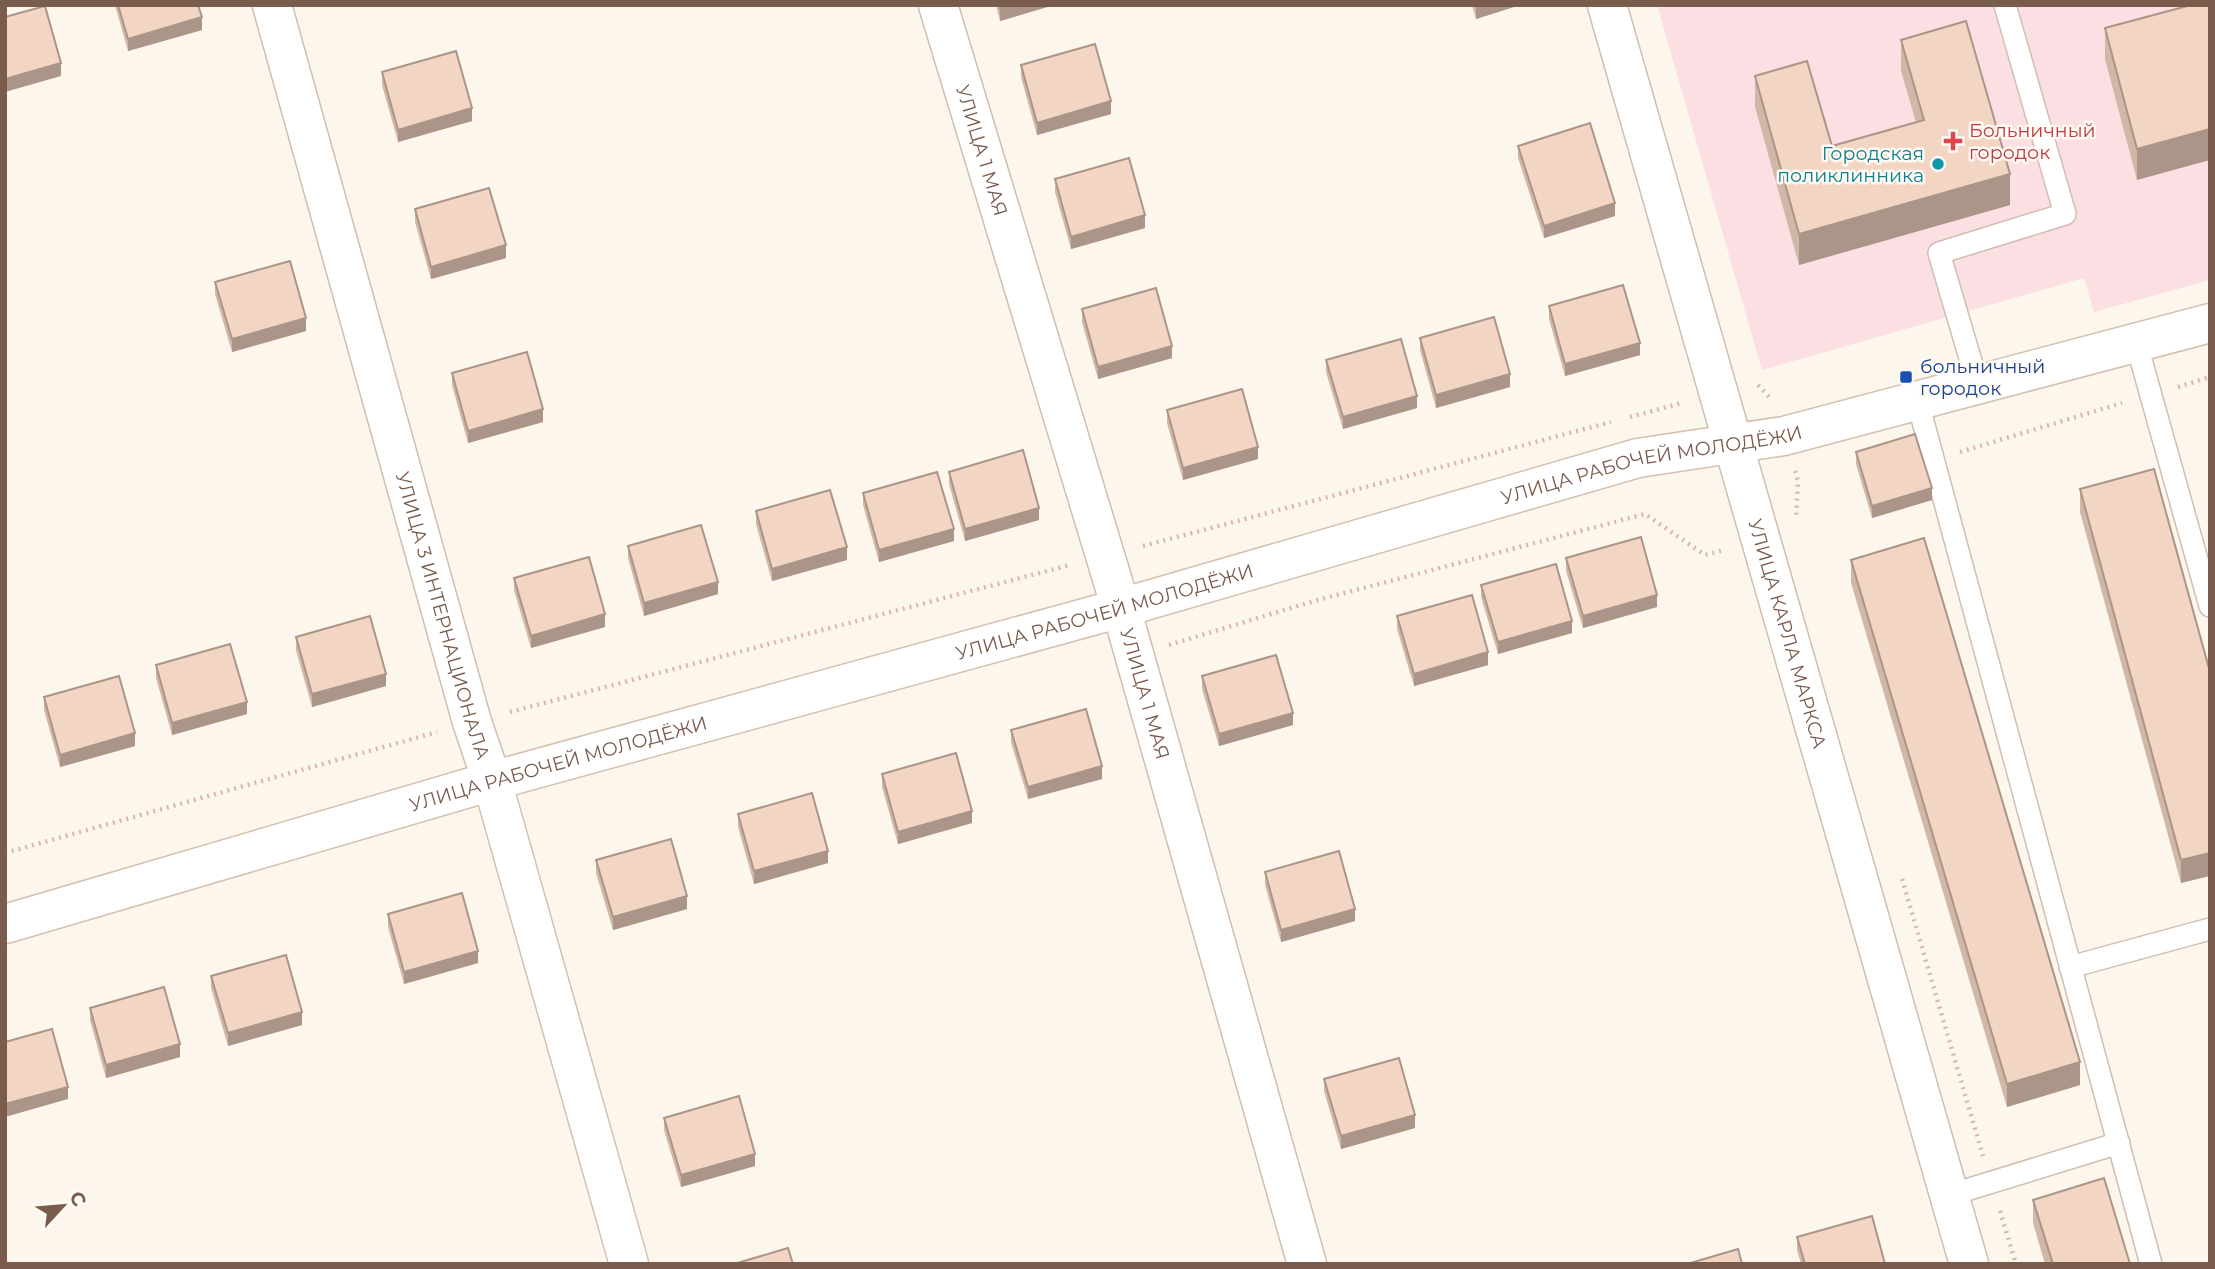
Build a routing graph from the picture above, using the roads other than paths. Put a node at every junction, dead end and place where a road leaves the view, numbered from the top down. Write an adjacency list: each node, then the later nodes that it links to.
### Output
1 (272, 5): 12 (street, УЛИЦА 3 ИНТЕРНАЦИОНАЛА)
2 (938, 5): 11 (street, УЛИЦА 1 МАЯ)
3 (1606, 5): 9 (street, УЛИЦА КАРЛА МАРКСА)
4 (2005, 5): 7 (lane)
5 (2210, 323): 6 (street, УЛИЦА РАБОЧЕЙ МОЛОДЁЖИ)
6 (2136, 342): 7 (street, УЛИЦА РАБОЧЕЙ МОЛОДЁЖИ); 10 (lane)
7 (1978, 385): 8 (street, УЛИЦА РАБОЧЕЙ МОЛОДЁЖИ)
8 (1918, 403): 9 (street, УЛИЦА РАБОЧЕЙ МОЛОДЁЖИ); 15 (lane)
9 (1732, 445): 11 (street, УЛИЦА РАБОЧЕЙ МОЛОДЁЖИ); 17 (street, УЛИЦА КАРЛА МАРКСА)
10 (2210, 606)
11 (1121, 608): 12 (street, УЛИЦА РАБОЧЕЙ МОЛОДЁЖИ); 19 (street, УЛИЦА 1 МАЯ)
12 (492, 781): 13 (street, УЛИЦА РАБОЧЕЙ МОЛОДЁЖИ); 18 (street, УЛИЦА 3 ИНТЕРНАЦИОНАЛА)
13 (5, 923)
14 (2210, 929): 15 (lane)
15 (2070, 967): 16 (lane)
16 (2119, 1143): 17 (lane); 21 (lane)
17 (1950, 1195): 20 (street, УЛИЦА КАРЛА МАРКСА)
18 (629, 1264)
19 (1307, 1264)
20 (1969, 1264)
21 (2151, 1264)

